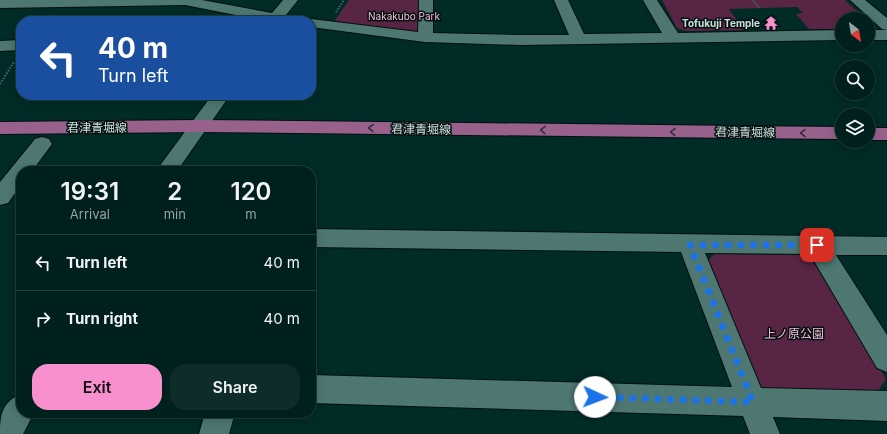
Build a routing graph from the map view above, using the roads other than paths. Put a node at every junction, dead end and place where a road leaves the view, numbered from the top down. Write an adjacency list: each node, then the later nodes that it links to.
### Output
1 (186, 0): 8 (street); 9 (street)
2 (291, 0): 10 (street)
3 (426, 0): 16 (street)
4 (561, 0): 18 (street)
5 (650, 0): 17 (street)
6 (857, 0): 12 (street)
7 (0, 4): 8 (street)
8 (51, 6)
9 (256, 16)
10 (277, 16)
11 (316, 24): 16 (street)
12 (887, 26)
13 (835, 35): 17 (street)
14 (875, 35): 15 (street)
15 (887, 35)
16 (425, 37): 18 (street)
17 (673, 38): 18 (street)
18 (579, 39)
19 (0, 46): 20 (street)
20 (16, 50)
21 (218, 100): 23 (street)
22 (0, 112): 23 (main road, 君津青堀線)
23 (204, 120): 24 (main road, 君津青堀線); 27 (main road, 君津青堀線); 28 (main road, 君津青堀線, one-way to 23); 33 (street)
24 (835, 120)
25 (875, 120): 26 (main road)
26 (887, 120)
27 (0, 128)
28 (835, 133)
29 (875, 134): 30 (main road)
30 (887, 134)
31 (42, 144): 32 (street)
32 (25, 166)
33 (170, 166)
34 (16, 177): 35 (street)
35 (0, 197)
36 (316, 238): 37 (street)
37 (690, 245): 38 (street); 42 (street)
38 (817, 245): 39 (street); 40 (street)
39 (887, 246)
40 (887, 360)
41 (316, 389): 42 (street)
42 (753, 402): 43 (street); 48 (street)
43 (887, 406)
44 (16, 418): 46 (street)
45 (219, 418): 47 (street)
46 (7, 434)
47 (214, 434)
48 (765, 434)

